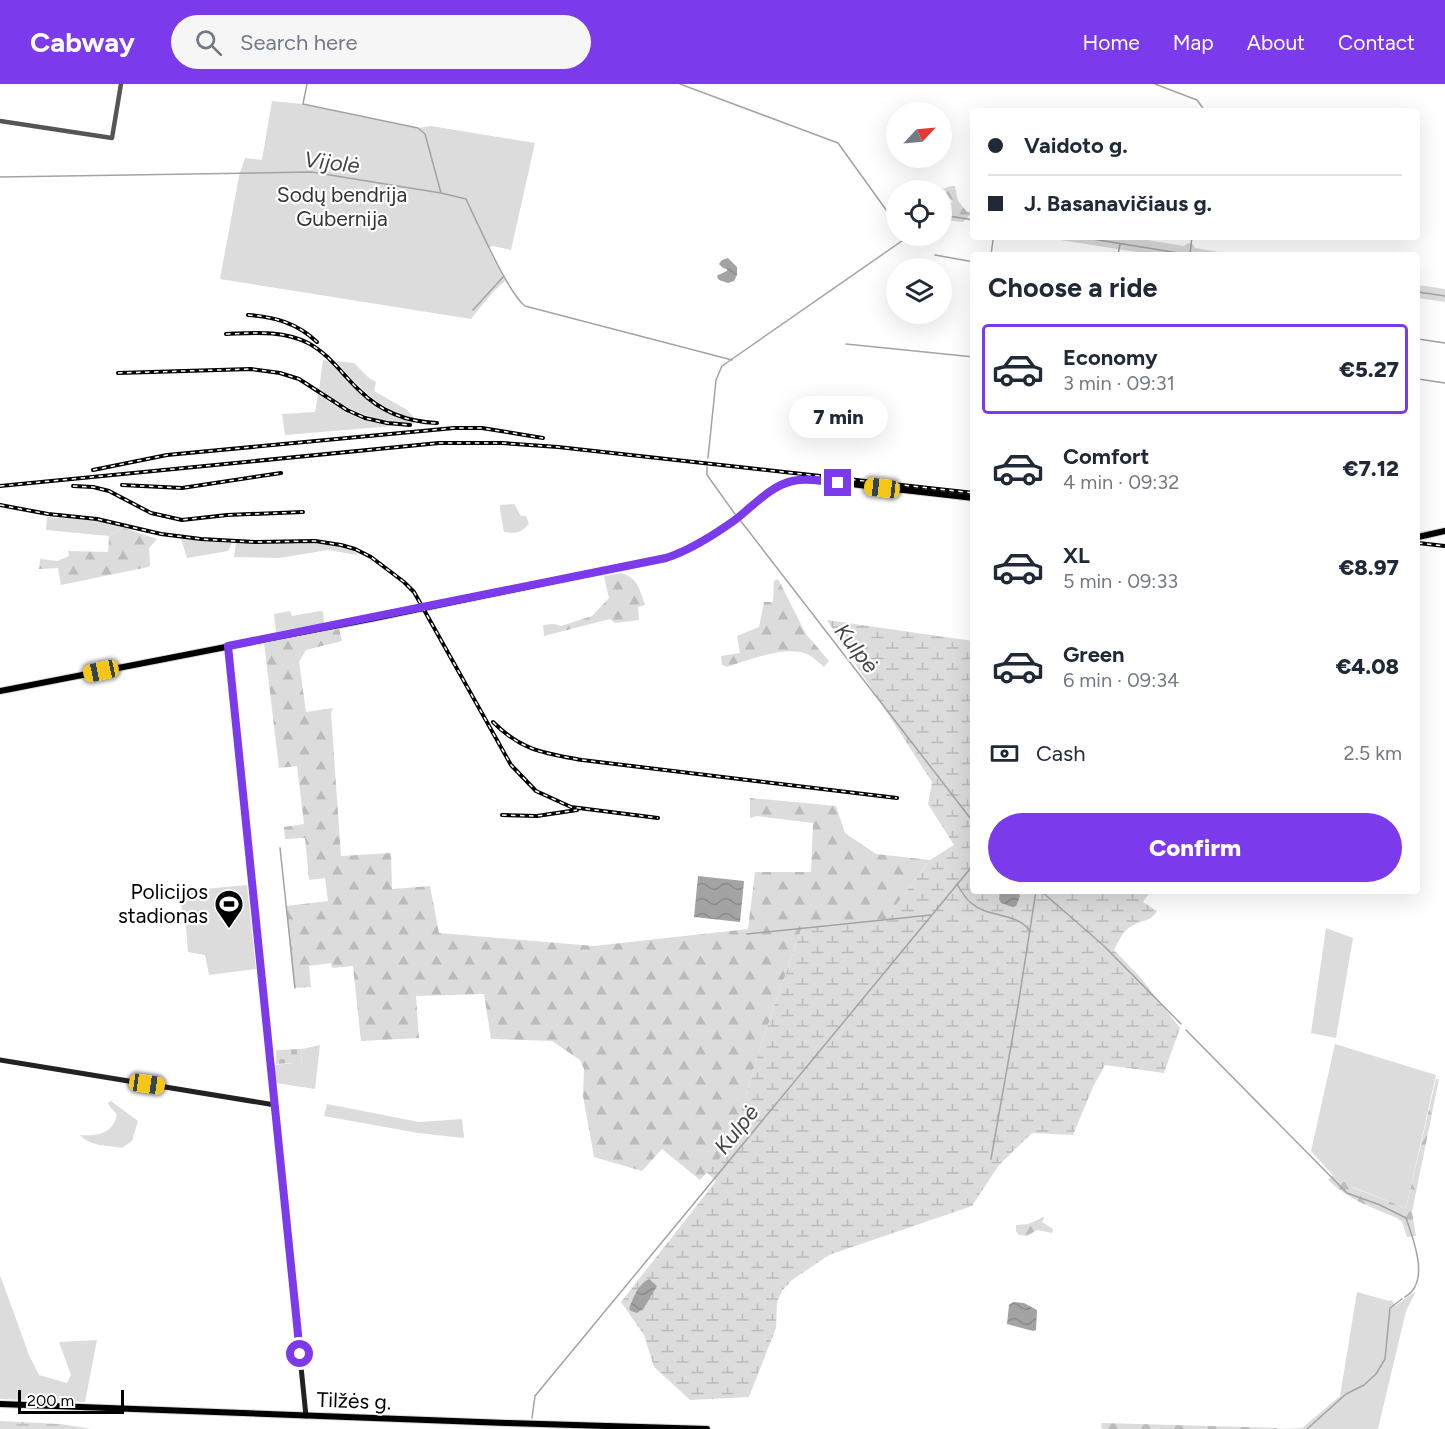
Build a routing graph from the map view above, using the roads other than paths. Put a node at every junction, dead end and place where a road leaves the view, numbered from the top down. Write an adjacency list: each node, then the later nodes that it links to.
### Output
1 (121, 84): 2 (street)
2 (0, 121)
3 (970, 498): 6 (main road)
4 (1445, 531): 5 (main road)
5 (1420, 537)
6 (228, 646): 7 (main road); 9 (main road)
7 (0, 691)
8 (0, 1060): 9 (main road)
9 (275, 1105): 11 (main road)
10 (0, 1404): 11 (main road, Tilžės g.)
11 (306, 1416): 13 (main road, Tilžės g.)
12 (545, 1424): 13 (main road); 14 (main road); 15 (main road)
13 (523, 1427)
14 (536, 1429)
15 (707, 1429)

